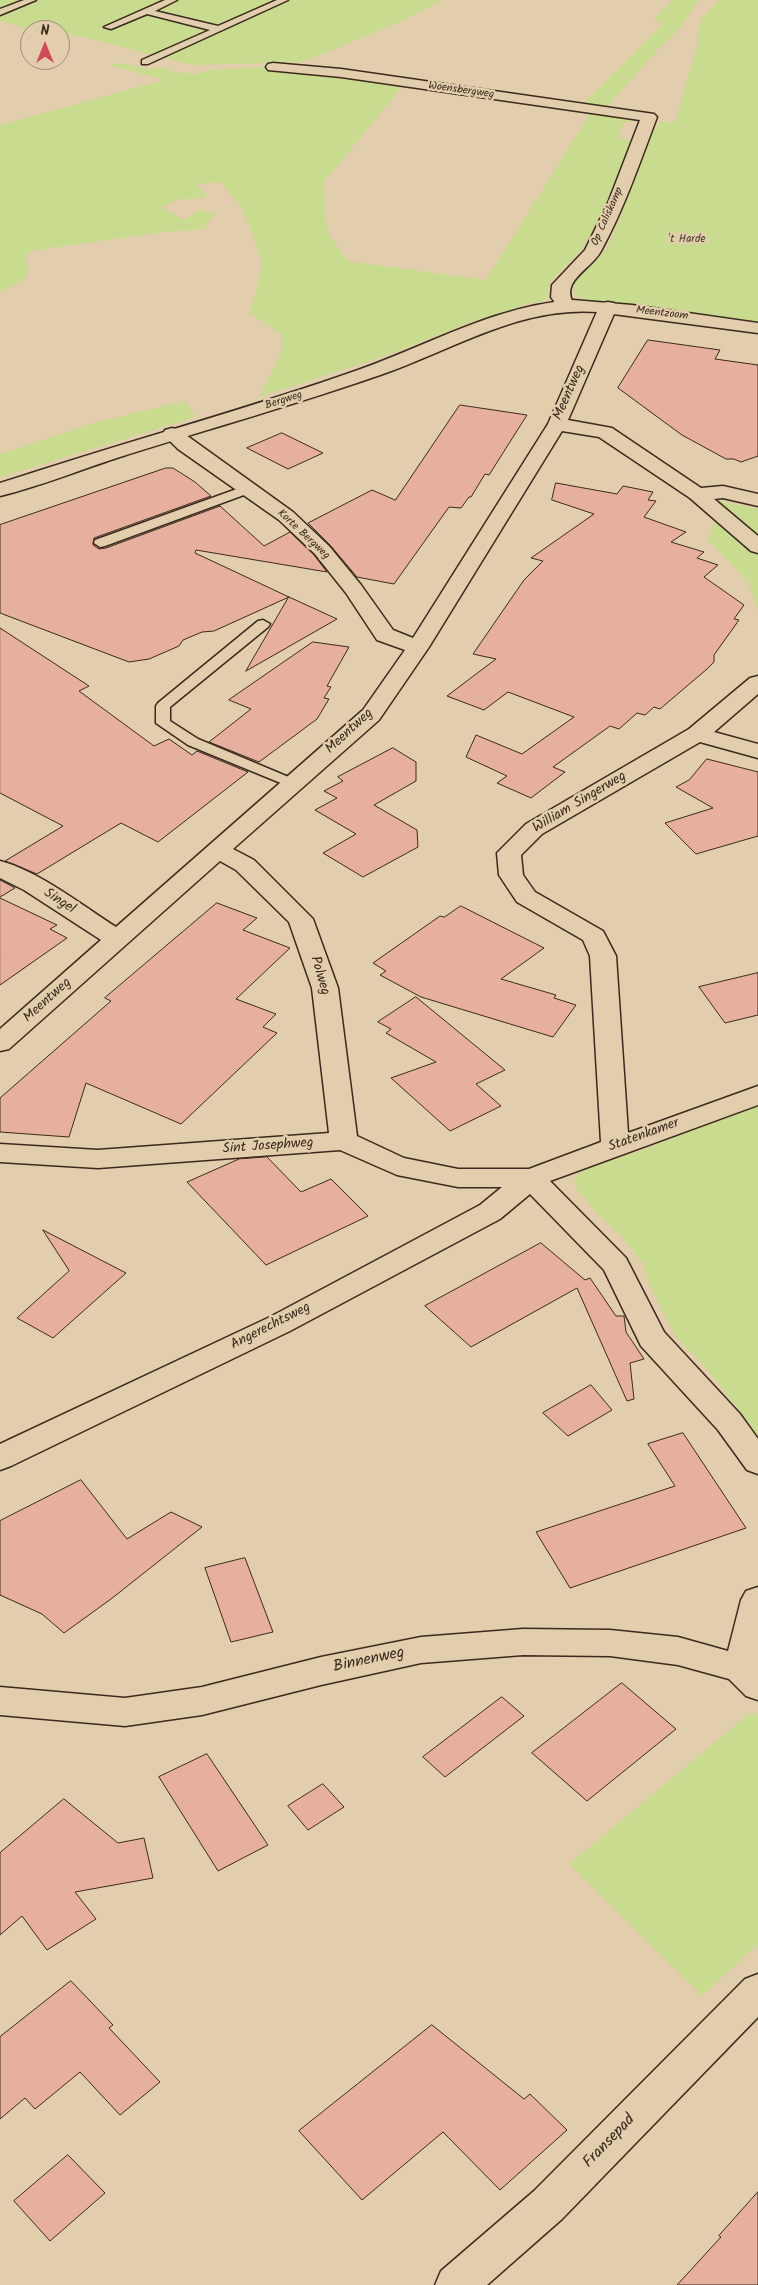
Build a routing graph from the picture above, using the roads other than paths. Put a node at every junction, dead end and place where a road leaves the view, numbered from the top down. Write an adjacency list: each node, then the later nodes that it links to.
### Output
1 (32, 0): 5 (lane)
2 (173, 0): 4 (lane)
3 (284, 0): 7 (lane)
4 (146, 11): 6 (lane); 7 (lane)
5 (0, 12)
6 (108, 27)
7 (218, 29): 8 (lane)
8 (144, 62)
9 (273, 67): 10 (street, Woensbergweg)
10 (649, 117): 11 (street, Op Caliskamp)
11 (566, 306): 12 (street, Meentzoom); 15 (street, Bergweg)
12 (608, 307): 13 (street, Meentzoom); 14 (street, Meentweg)
13 (758, 328)
14 (557, 424): 18 (street); 23 (street, Meentweg)
15 (172, 434): 16 (street, Korte Bergweg); 17 (street, Bergweg)
16 (248, 489): 20 (lane); 23 (street, Korte Bergweg)
17 (0, 490)
18 (697, 494): 19 (street); 21 (street)
19 (758, 500)
20 (100, 543)
21 (758, 547)
22 (263, 624): 27 (lane)
23 (418, 647): 27 (street, Meentweg)
24 (758, 684): 25 (street, William Singerweg)
25 (697, 734): 26 (street); 34 (street, William Singerweg)
26 (758, 751)
27 (293, 784): 28 (street, Meentweg)
28 (218, 851): 30 (street, Meentweg); 33 (street, Polweg)
29 (0, 868): 30 (street, Singel)
30 (117, 939): 31 (street, Meentweg)
31 (0, 1043)
32 (758, 1095): 34 (street, Statenkamer)
33 (344, 1142): 35 (street, Sint Josephweg); 36 (street, Sint Josephweg)
34 (615, 1146): 36 (street, Statenkamer)
35 (0, 1153)
36 (531, 1178): 37 (street, Angerechtsweg); 38 (street)
37 (0, 1458)
38 (758, 1462)
39 (758, 1600): 40 (street)
40 (749, 1677): 41 (street, Binnenweg)
41 (0, 1701)
42 (758, 1991): 43 (street, Fransepad)
43 (456, 2285)

